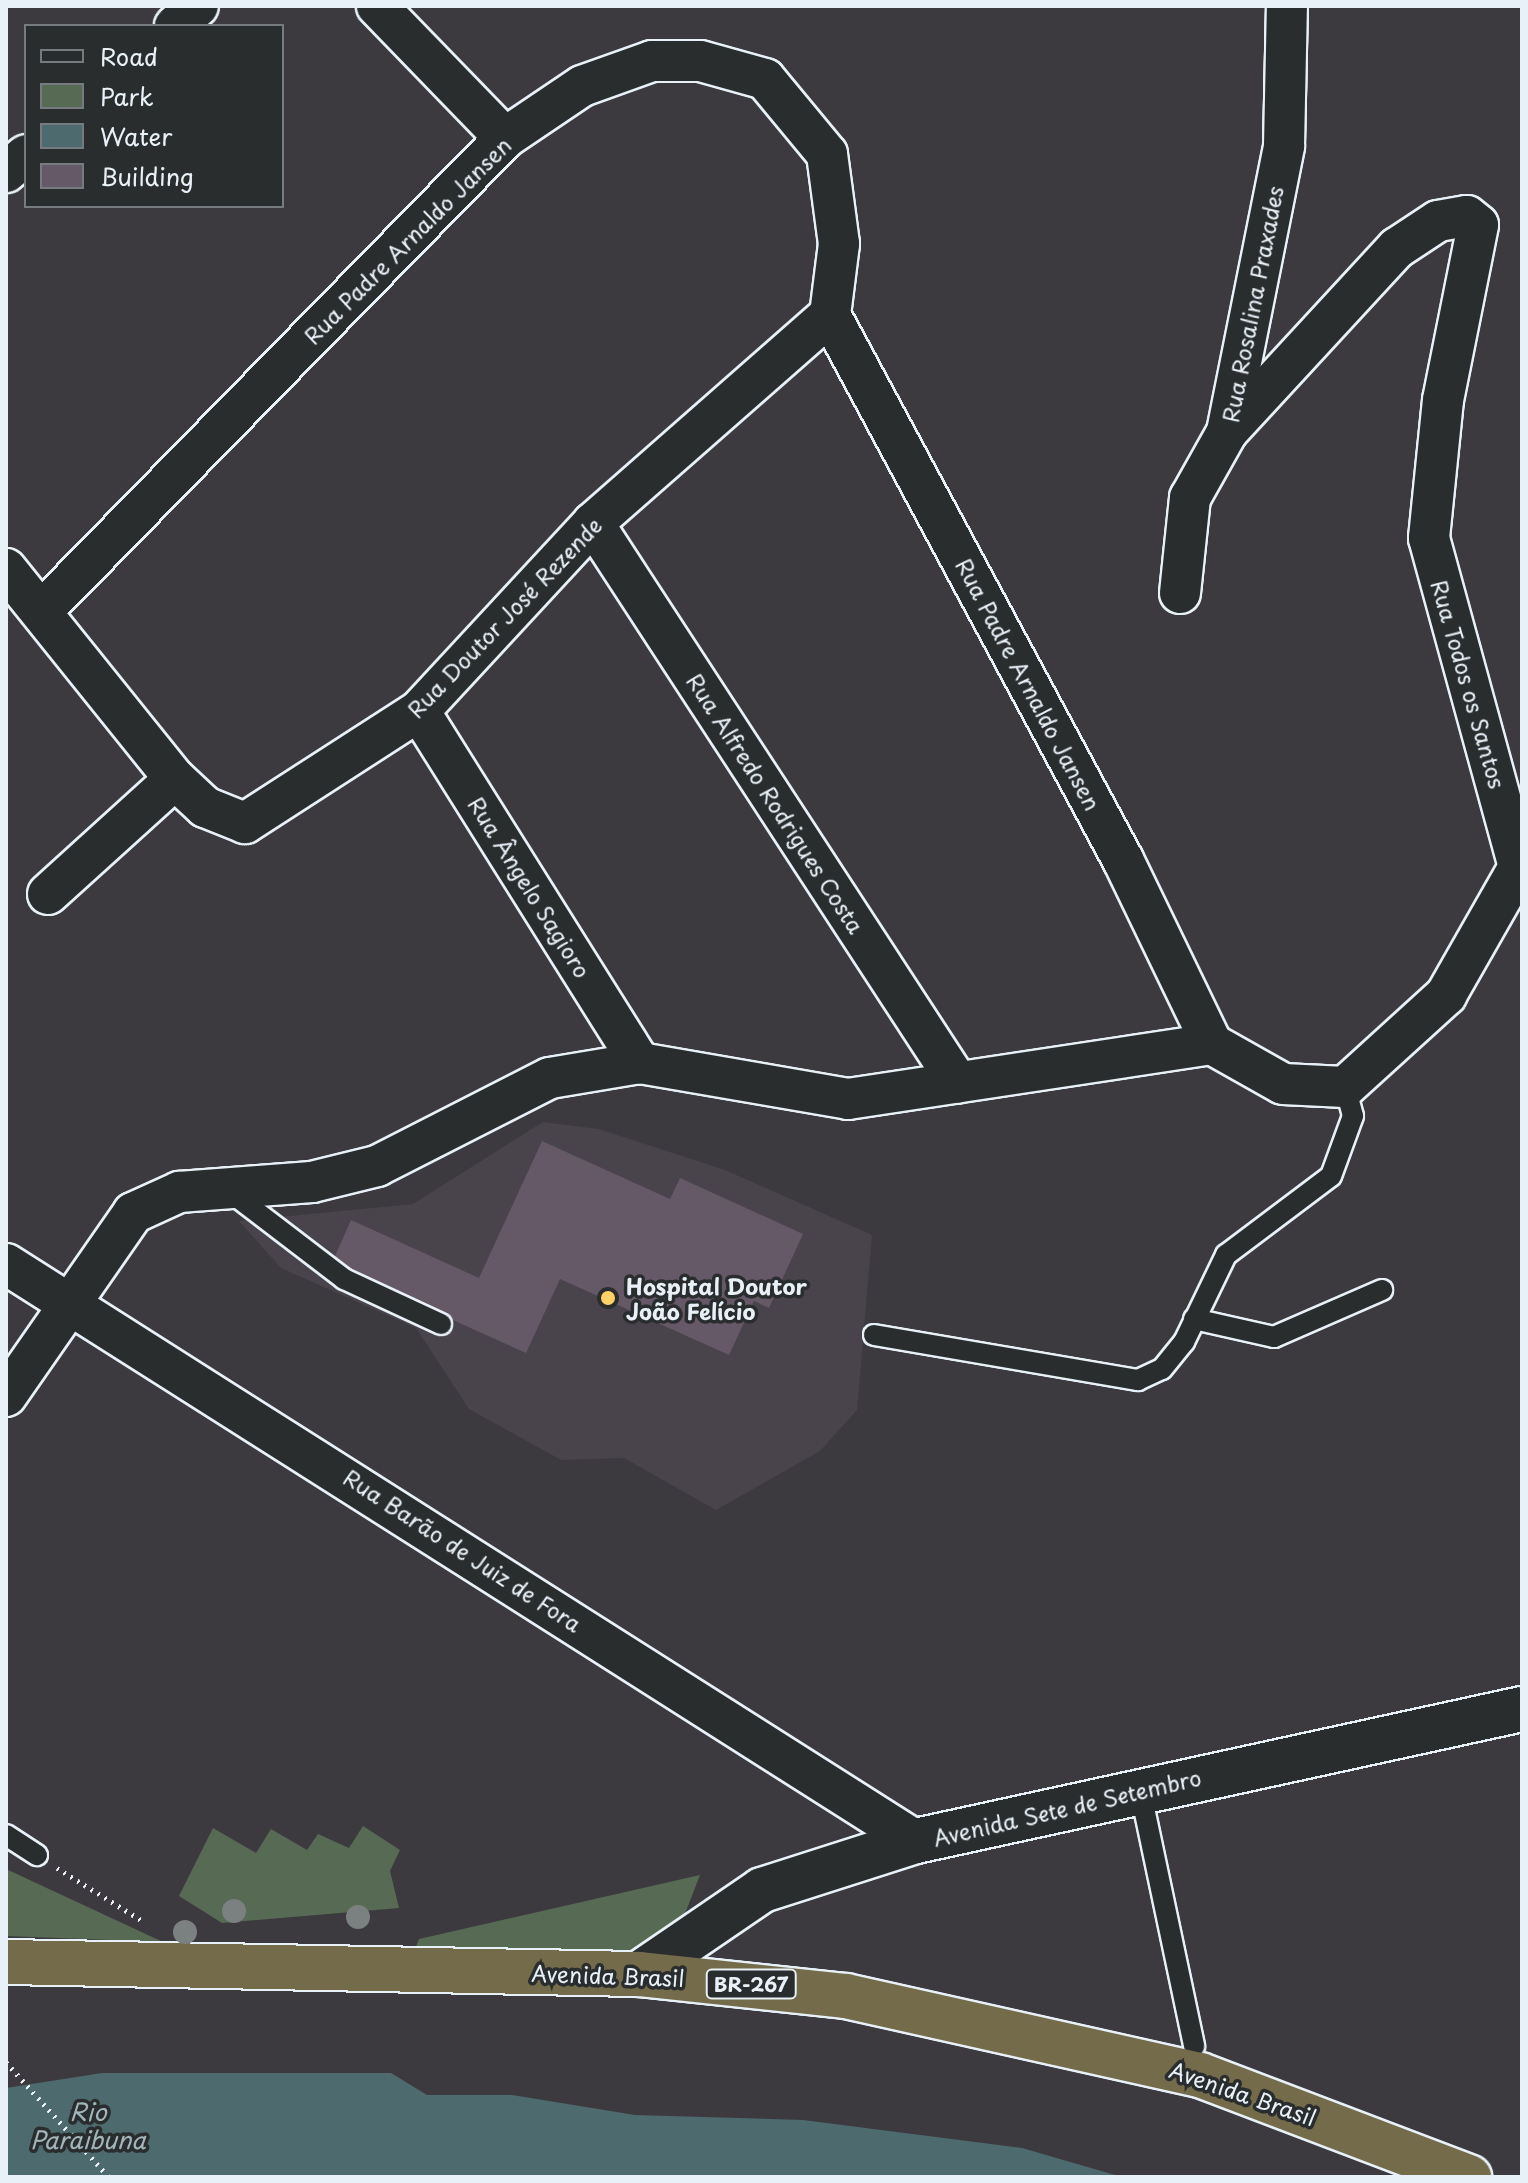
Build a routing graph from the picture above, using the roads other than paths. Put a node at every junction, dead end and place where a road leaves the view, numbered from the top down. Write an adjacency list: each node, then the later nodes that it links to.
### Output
1 (198, 6): 4 (street)
2 (377, 6): 5 (street)
3 (1287, 6): 9 (street, Rua Rosalina Praxades)
4 (177, 24)
5 (505, 138): 8 (street, Rua Padre Arnaldo Jansen); 13 (street, Rua Padre Arnaldo Jansen)
6 (24, 157): 7 (street)
7 (6, 172)
8 (830, 315): 10 (street, Rua Doutor José Rezende); 18 (street, Rua Padre Arnaldo Jansen)
9 (1227, 432): 12 (street, Rua Rosalina Praxades); 16 (street, Rua Todos os Santos)
10 (593, 523): 14 (street, Rua Doutor José Rezende); 20 (street, Rua Alfredo Rodrigues Costa)
11 (6, 569): 13 (street)
12 (1180, 593)
13 (41, 612): 15 (street)
14 (419, 711): 15 (street, Rua Doutor José Rezende); 19 (street, Rua Ângelo Sagioro)
15 (175, 779): 17 (street)
16 (1520, 865): 21 (street)
17 (48, 894)
18 (1212, 1044): 20 (street); 21 (street)
19 (640, 1063): 20 (street); 22 (street)
20 (958, 1083)
21 (1345, 1087): 26 (lane)
22 (226, 1189): 25 (street); 27 (lane)
23 (6, 1264): 25 (street, Rua Barão de Juiz de Fora)
24 (1382, 1290): 26 (lane)
25 (72, 1299): 29 (street); 33 (street, Rua Barão de Juiz de Fora)
26 (1194, 1319): 28 (lane)
27 (441, 1324)
28 (874, 1335)
29 (6, 1396)
30 (1522, 1709): 31 (street, Avenida Sete de Setembro)
31 (1140, 1789): 33 (street, Avenida Sete de Setembro); 37 (lane)
32 (6, 1835): 34 (lane)
33 (916, 1841): 36 (street, Avenida Sete de Setembro)
34 (37, 1855)
35 (6, 1962): 36 (highway, Avenida Brasil / BR-267)
36 (639, 1974): 38 (highway, Avenida Brasil / BR-267)
37 (1194, 2046)
38 (1469, 2177)

